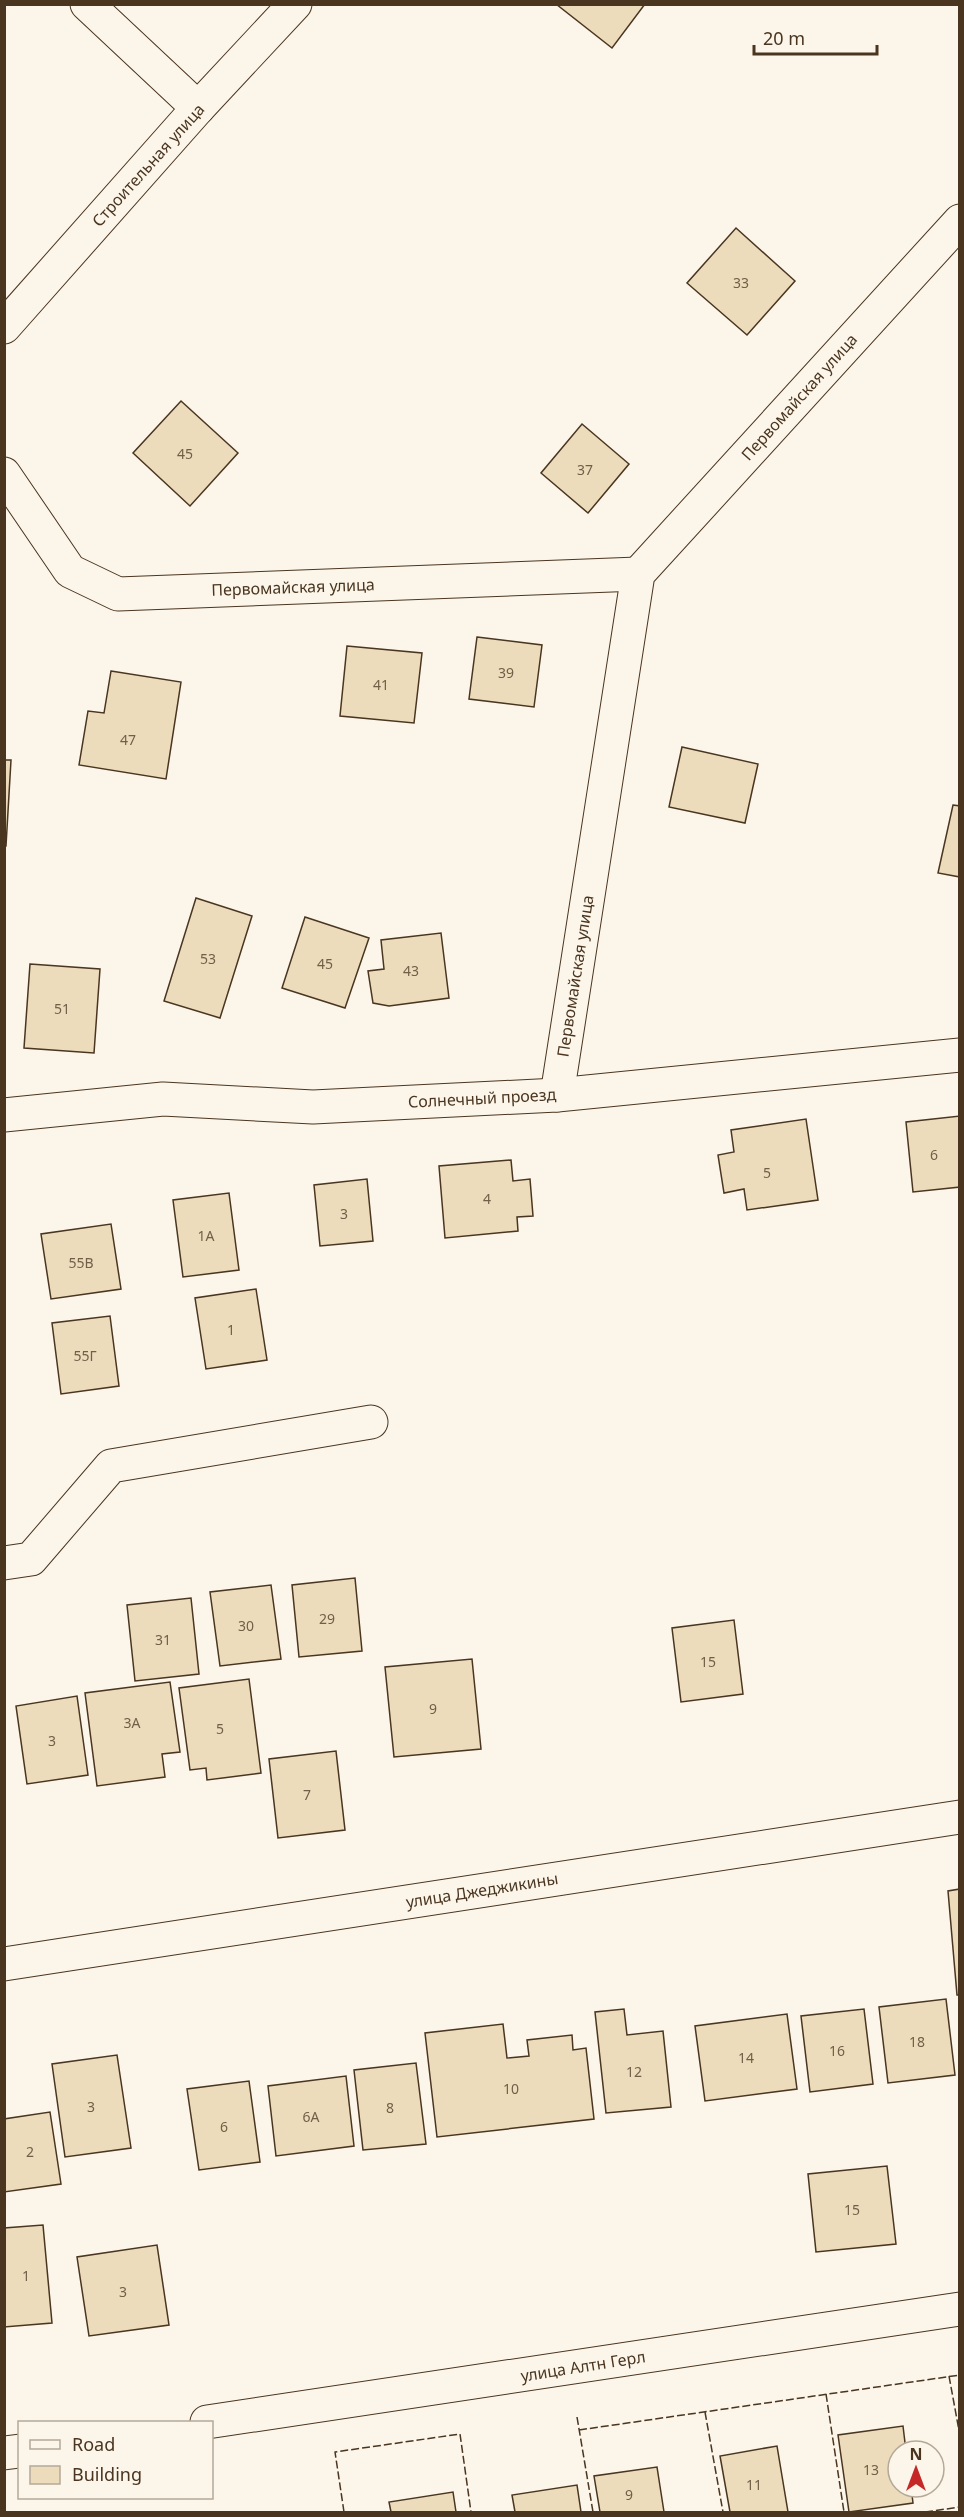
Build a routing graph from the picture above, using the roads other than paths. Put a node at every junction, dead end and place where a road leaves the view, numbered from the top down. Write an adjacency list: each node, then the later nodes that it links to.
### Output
1 (87, 4): 3 (street)
2 (295, 4): 3 (street, Строительная улица)
3 (198, 108): 5 (street, Строительная улица)
4 (960, 221): 7 (street, Первомайская улица)
5 (4, 327)
6 (4, 474): 7 (street, Первомайская улица)
7 (638, 573): 9 (street, Первомайская улица)
8 (960, 1055): 9 (street, Солнечный проезд)
9 (557, 1095): 10 (street, Солнечный проезд)
10 (4, 1115)
11 (371, 1422): 12 (street)
12 (4, 1563)
13 (960, 1817): 14 (street, улица Джеджикины)
14 (4, 1964)
15 (960, 2309): 16 (street, улица Алтн Герл)
16 (213, 2421)

